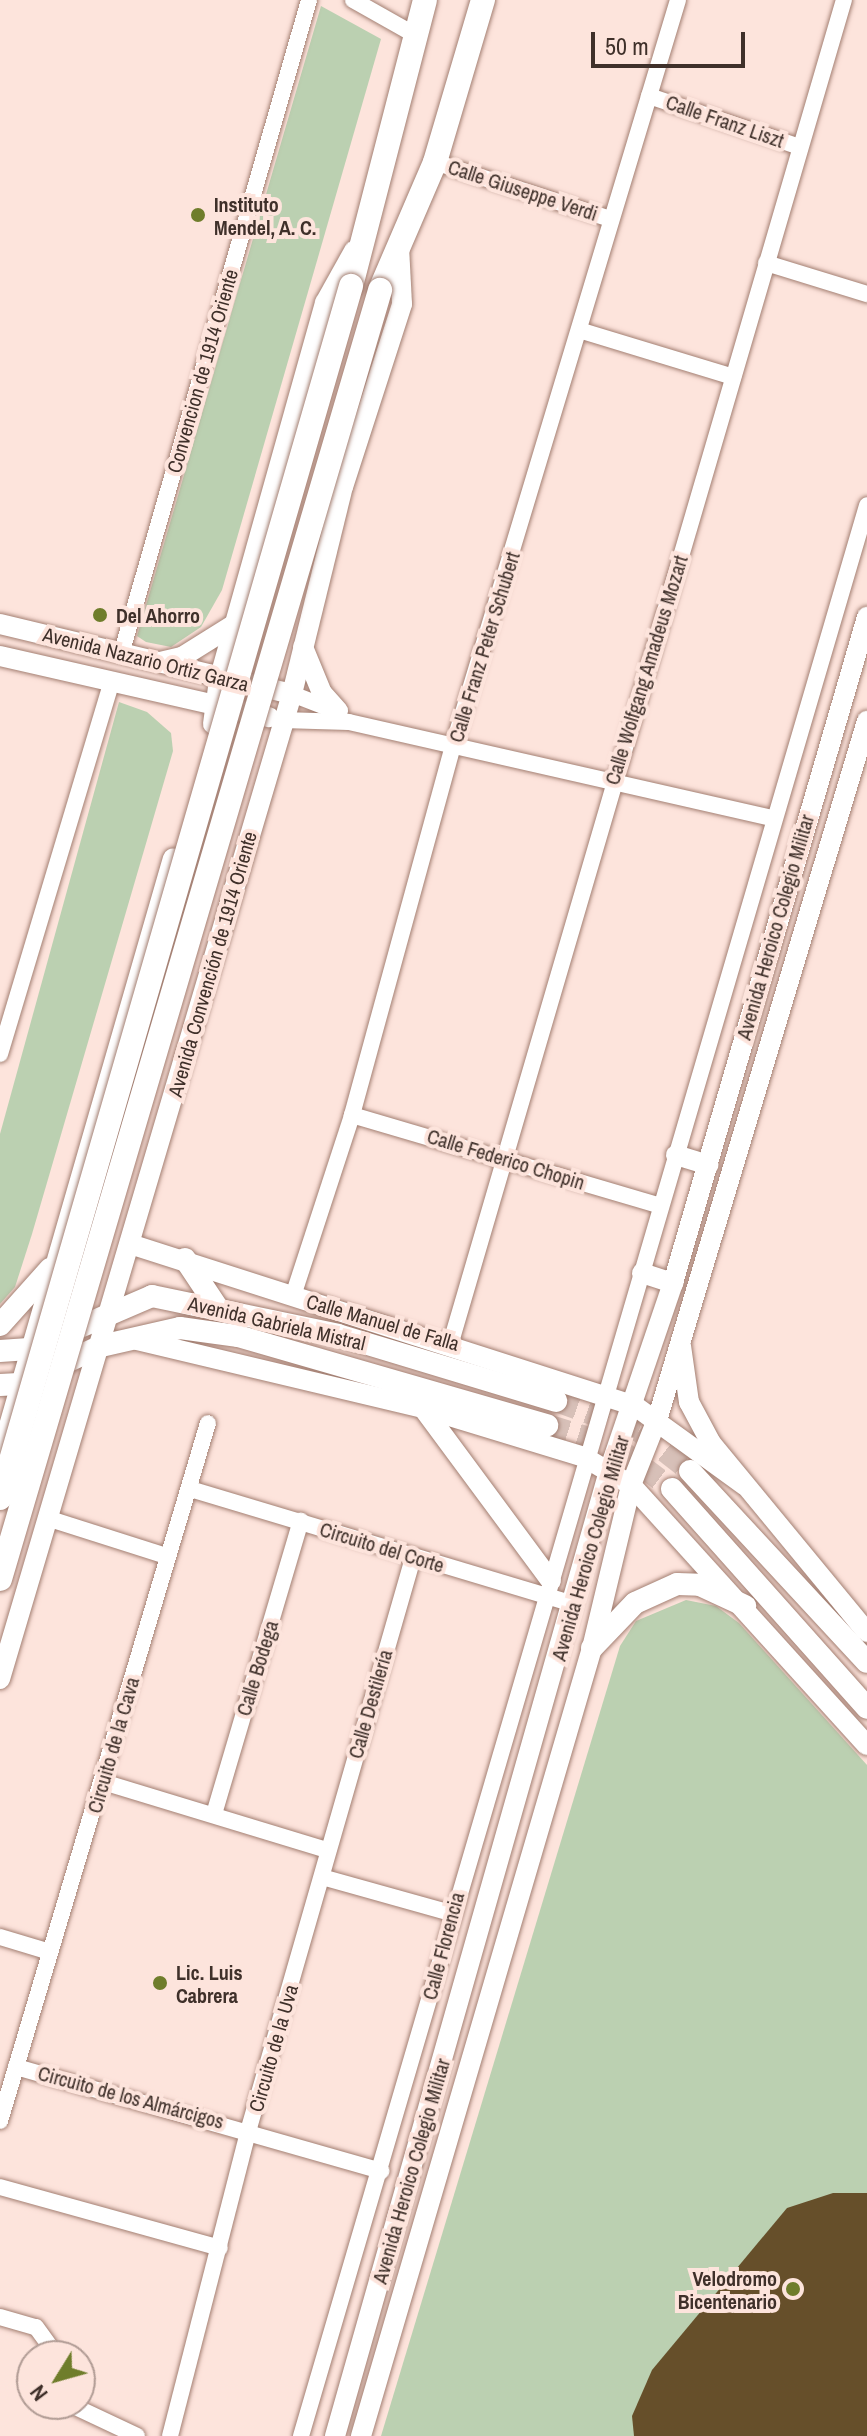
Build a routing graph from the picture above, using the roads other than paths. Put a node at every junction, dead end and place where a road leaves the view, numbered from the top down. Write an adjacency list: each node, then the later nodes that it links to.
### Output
1 (309, 0): 23 (street, Convencion de 1914 Oriente)
2 (353, 0): 7 (street)
3 (425, 0): 7 (main road)
4 (483, 0): 10 (main road, Avenida Convención de 1914 Oriente)
5 (678, 0): 8 (street, Calle Franz Peter Schubert)
6 (844, 0): 9 (street, Calle Wolfgang Amadeus Mozart)
7 (415, 35): 12 (main road)
8 (649, 96): 9 (street, Calle Franz Liszt); 11 (street, Calle Franz Peter Schubert)
9 (800, 147): 14 (street, Calle Wolfgang Amadeus Mozart)
10 (435, 162): 11 (street, Calle Giuseppe Verdi); 13 (main road, Avenida Convención de 1914 Oriente)
11 (610, 219): 16 (street, Calle Franz Peter Schubert)
12 (360, 239): 20 (street); 73 (main road, bridge)
13 (399, 245): 22 (street, Avenida Convención de 1914 Oriente); 78 (main road, Avenida Convención de 1914 Oriente, bridge)
14 (766, 263): 15 (street); 17 (street, Calle Wolfgang Amadeus Mozart)
15 (867, 294)
16 (582, 331): 17 (street); 33 (street, Calle Franz Peter Schubert)
17 (733, 377): 34 (street, Calle Wolfgang Amadeus Mozart)
18 (867, 505): 35 (street, Avenida Heroico Colegio Militar)
19 (867, 617): 40 (street, Avenida Heroico Colegio Militar)
20 (238, 622): 25 (street); 27 (street)
21 (0, 624): 23 (street, Avenida Nazario Ortiz Garza)
22 (303, 647): 28 (street, Avenida Convención de 1914 Oriente); 30 (street)
23 (122, 651): 25 (street, Avenida Nazario Ortiz Garza)
24 (0, 656): 26 (street, Avenida Nazario Ortiz Garza)
25 (159, 662): 27 (street, Avenida Nazario Ortiz Garza)
26 (112, 680): 29 (street, Avenida Nazario Ortiz Garza); 36 (street)
27 (219, 680): 28 (street, Avenida Nazario Ortiz Garza); 29 (street)
28 (292, 694): 30 (street); 31 (street, Avenida Convención de 1914 Oriente)
29 (219, 705): 31 (street, Avenida Nazario Ortiz Garza); 44 (street)
30 (344, 717): 31 (street); 33 (street)
31 (282, 720): 42 (street, Avenida Convención de 1914 Oriente)
32 (867, 721): 51 (street, Avenida Heroico Colegio Militar)
33 (452, 749): 34 (street); 37 (street, Calle Franz Peter Schubert)
34 (612, 785): 35 (street); 39 (street, Calle Wolfgang Amadeus Mozart)
35 (772, 818): 38 (street, Avenida Heroico Colegio Militar)
36 (0, 1054)
37 (352, 1115): 39 (street, Calle Federico Chopin); 47 (street, Calle Franz Peter Schubert)
38 (676, 1155): 40 (street); 41 (street, Avenida Heroico Colegio Militar)
39 (504, 1158): 41 (street, Calle Federico Chopin); 53 (street, Calle Wolfgang Amadeus Mozart)
40 (708, 1165): 46 (street, Avenida Heroico Colegio Militar)
41 (658, 1205): 45 (street, Avenida Heroico Colegio Militar)
42 (130, 1244): 43 (street, Calle Manuel de Falla); 49 (street, Avenida Convención de 1914 Oriente)
43 (185, 1259): 47 (street, Calle Manuel de Falla); 48 (main road)
44 (50, 1269): 50 (main road); 55 (street)
45 (642, 1273): 46 (street); 58 (street, Avenida Heroico Colegio Militar)
46 (673, 1283): 60 (street, Avenida Heroico Colegio Militar)
47 (293, 1296): 53 (street, Calle Manuel de Falla)
48 (217, 1307): 49 (main road, Avenida Gabriela Mistral); 59 (main road, Avenida Gabriela Mistral)
49 (111, 1312): 54 (street, Avenida Convención de 1914 Oriente); 55 (main road, Avenida Gabriela Mistral)
50 (0, 1325)
51 (680, 1339): 62 (street, Avenida Heroico Colegio Militar); 70 (street)
52 (137, 1340): 54 (main road, Avenida Gabriela Mistral); 61 (street); 64 (main road, Avenida Gabriela Mistral)
53 (451, 1342): 58 (street, Calle Manuel de Falla)
54 (101, 1346): 57 (main road, Avenida Gabriela Mistral); 74 (street, Avenida Convención de 1914 Oriente)
55 (29, 1349): 56 (main road, Avenida Gabriela Mistral); 57 (street)
56 (0, 1351)
57 (10, 1385): 65 (street)
58 (607, 1395): 60 (street, Calle Manuel de Falla); 66 (street, Avenida Heroico Colegio Militar)
59 (556, 1401)
60 (635, 1406): 62 (street, Calle Manuel de Falla); 67 (street, Avenida Heroico Colegio Militar)
61 (423, 1408): 66 (street); 79 (street)
62 (658, 1417): 69 (street, Avenida Heroico Colegio Militar); 70 (street, Calle Manuel de Falla)
63 (208, 1423): 71 (street, Circuito de la Cava)
64 (547, 1425)
65 (0, 1457)
66 (584, 1457): 67 (street); 79 (street, Calle Florencia)
67 (609, 1471): 69 (street); 80 (street, Avenida Heroico Colegio Militar)
68 (690, 1471): 84 (main road)
69 (631, 1485): 81 (street); 83 (street, Avenida Heroico Colegio Militar)
70 (744, 1485): 82 (street)
71 (190, 1489): 75 (street, Circuito del Corte); 76 (street, Circuito de la Cava)
72 (672, 1489): 86 (main road)
73 (0, 1498)
74 (47, 1518): 76 (street); 85 (street, Avenida Convención de 1914 Oriente)
75 (301, 1521): 77 (street, Circuito del Corte); 89 (street, Calle Bodega)
76 (166, 1556): 88 (street, Circuito de la Cava)
77 (413, 1558): 79 (street, Circuito del Corte); 90 (street, Calle Destilería)
78 (0, 1579)
79 (550, 1588): 80 (street, Circuito del Corte); 92 (street, Calle Florencia)
80 (573, 1604): 107 (street, Avenida Heroico Colegio Militar)
81 (745, 1606): 83 (main road); 87 (street)
82 (867, 1632)
83 (592, 1648): 108 (street, Avenida Heroico Colegio Militar)
84 (867, 1662)
85 (0, 1679)
86 (867, 1708)
87 (867, 1745)
88 (103, 1782): 89 (street); 94 (street, Circuito de la Cava)
89 (214, 1814): 90 (street)
90 (327, 1850): 91 (street, Circuito de la Uva)
91 (322, 1877): 92 (street); 97 (street, Circuito de la Uva)
92 (451, 1913): 98 (street, Calle Florencia)
93 (0, 1937): 94 (street)
94 (50, 1952): 95 (street, Circuito de la Cava)
95 (16, 2067): 96 (street); 97 (street, Circuito de los Almárcigos)
96 (0, 2121)
97 (249, 2128): 98 (street, Circuito de los Almárcigos); 100 (street, Circuito de la Uva)
98 (382, 2171): 106 (street, Calle Florencia)
99 (1, 2192): 100 (street)
100 (220, 2248): 105 (street, Circuito de la Uva)
101 (0, 2317): 102 (street)
102 (45, 2340)
103 (96, 2417): 104 (street)
104 (137, 2436)
105 (170, 2436)
106 (301, 2436)
107 (335, 2436)
108 (361, 2436)

